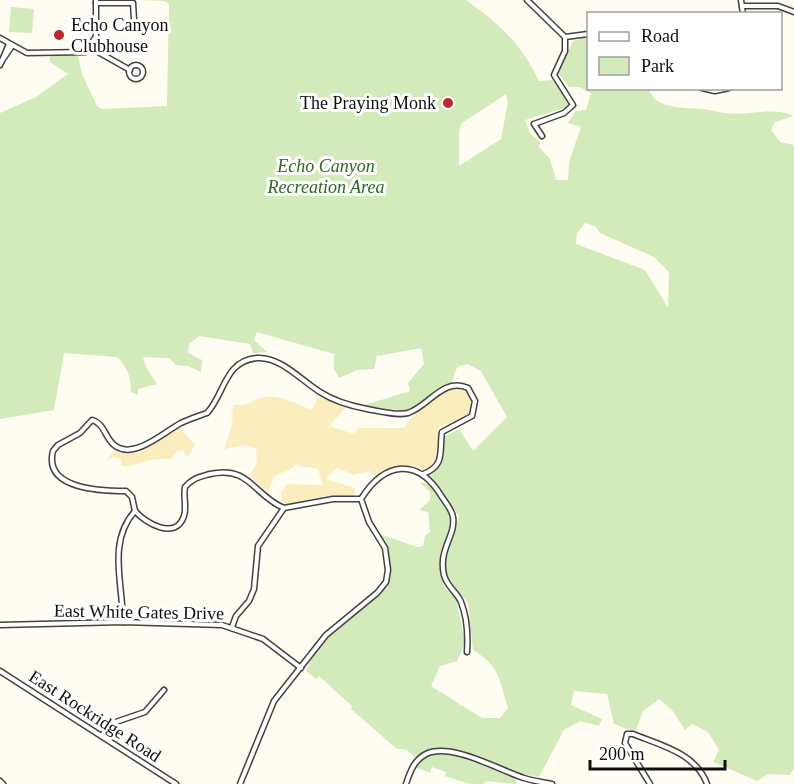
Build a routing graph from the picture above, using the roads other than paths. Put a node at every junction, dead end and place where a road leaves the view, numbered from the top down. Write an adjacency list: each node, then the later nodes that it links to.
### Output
1 (741, 0): 4 (street)
2 (96, 1): 7 (street); 12 (street)
3 (527, 1): 9 (street)
4 (742, 6): 5 (street); 6 (street)
5 (743, 12)
6 (794, 12)
7 (134, 20)
8 (587, 34): 9 (street)
9 (565, 37): 15 (street)
10 (0, 38): 11 (street)
11 (10, 45): 12 (street); 13 (street)
12 (91, 48): 14 (street)
13 (1, 64)
14 (130, 70)
15 (542, 136)
16 (423, 474): 17 (street); 19 (street); 23 (street)
17 (361, 499): 18 (street); 24 (street)
18 (284, 508): 19 (street); 22 (street)
19 (135, 511): 20 (street)
20 (123, 622): 21 (street, East White Gates Drive); 22 (street, East White Gates Drive)
21 (0, 625)
22 (232, 627): 24 (street, East White Gates Drive)
23 (467, 652)
24 (301, 668): 29 (street)
25 (0, 670): 27 (street, East Rockridge Road)
26 (164, 690): 27 (street)
27 (101, 736): 28 (street, East Rockridge Road)
28 (176, 784)
29 (240, 784)
30 (406, 784): 31 (street)
31 (552, 784)
32 (650, 784): 33 (street)
33 (707, 784)

